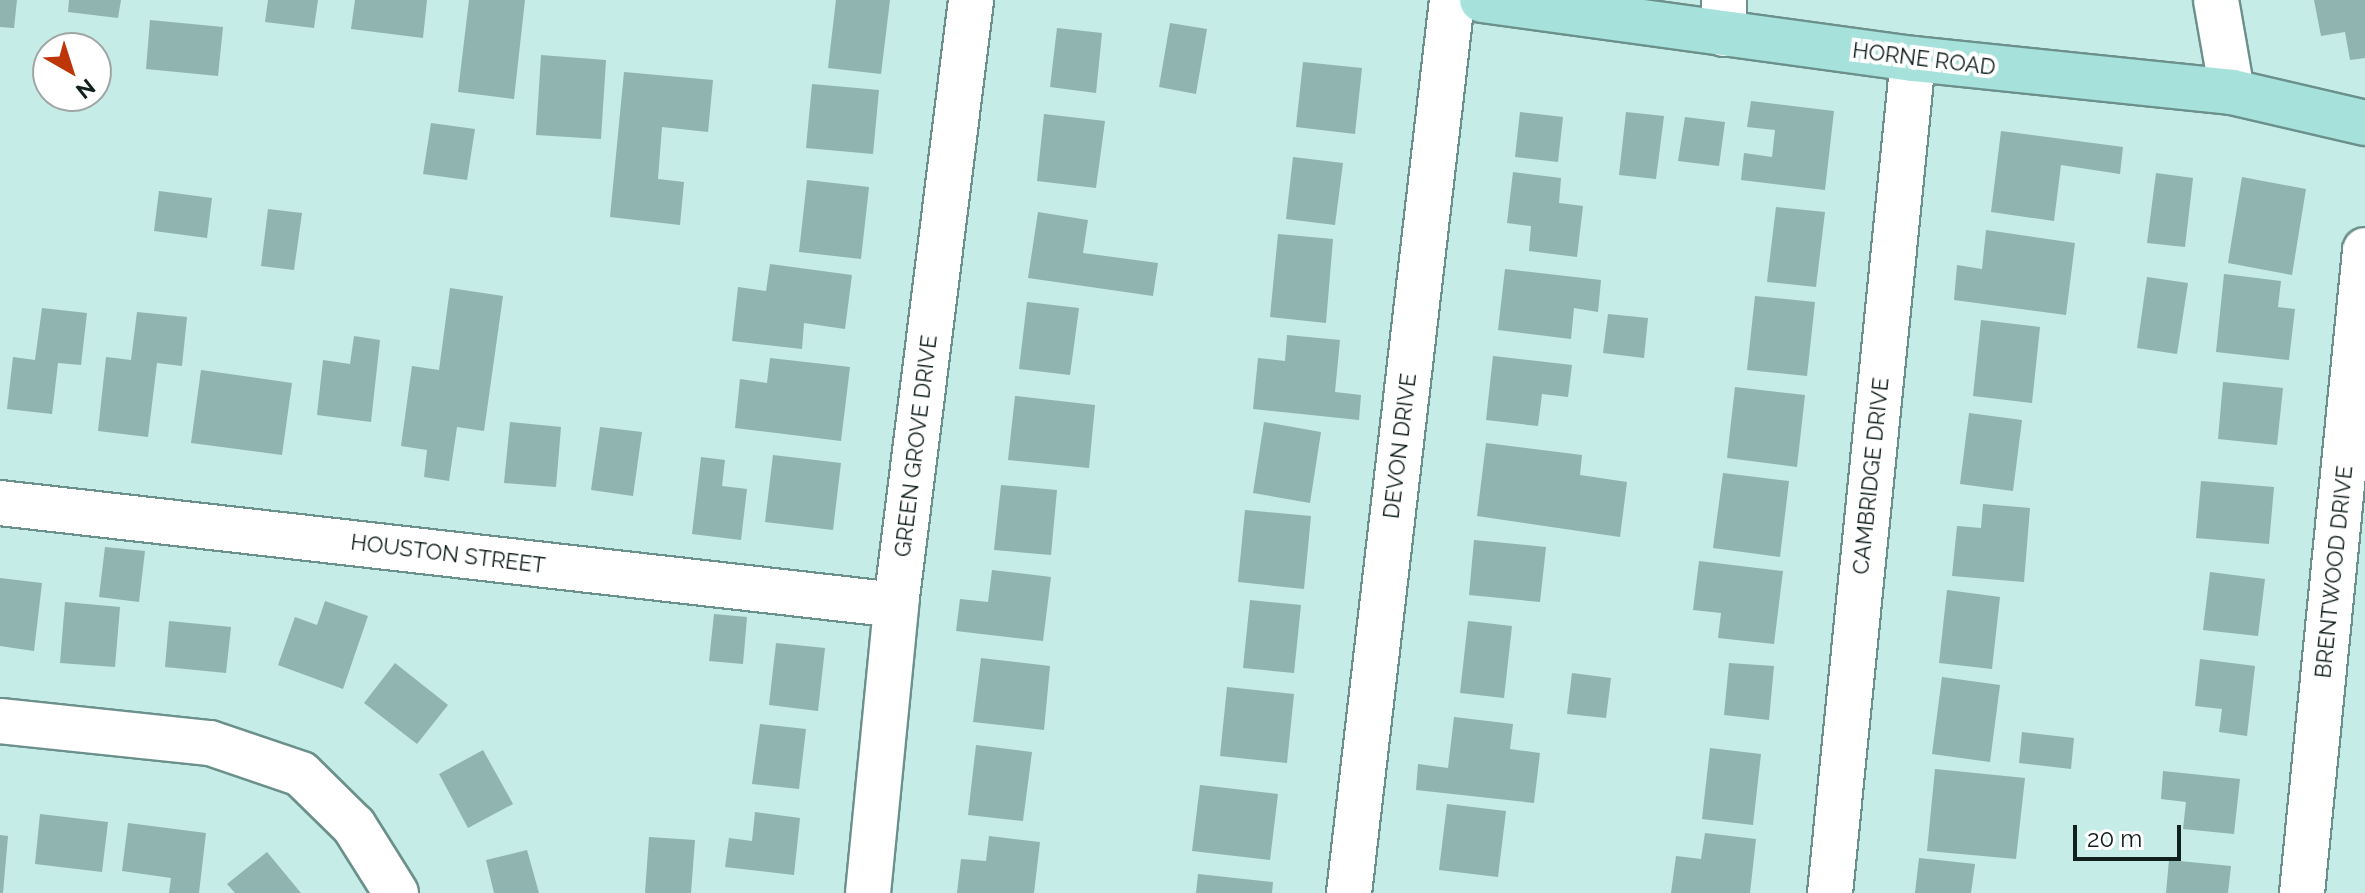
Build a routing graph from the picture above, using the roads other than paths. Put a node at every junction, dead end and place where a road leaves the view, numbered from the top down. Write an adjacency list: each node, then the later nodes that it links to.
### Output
1 (971, 0): 11 (street, GREEN GROVE DRIVE)
2 (1452, 0): 15 (street, DEVON DRIVE)
3 (1482, 0): 5 (main road, HORNE ROAD)
4 (2216, 0): 7 (street)
5 (1724, 17): 6 (main road, HORNE ROAD)
6 (1913, 59): 7 (main road, HORNE ROAD); 16 (street, CAMBRIDGE DRIVE)
7 (2232, 92): 8 (main road, HORNE ROAD)
8 (2365, 123)
9 (2365, 250): 17 (street, BRENTWOOD DRIVE)
10 (0, 503): 11 (street, HOUSTON STREET)
11 (896, 605): 14 (street, GREEN GROVE DRIVE)
12 (0, 721): 13 (street)
13 (396, 893)
14 (868, 893)
15 (1349, 893)
16 (1830, 893)
17 (2302, 893)

